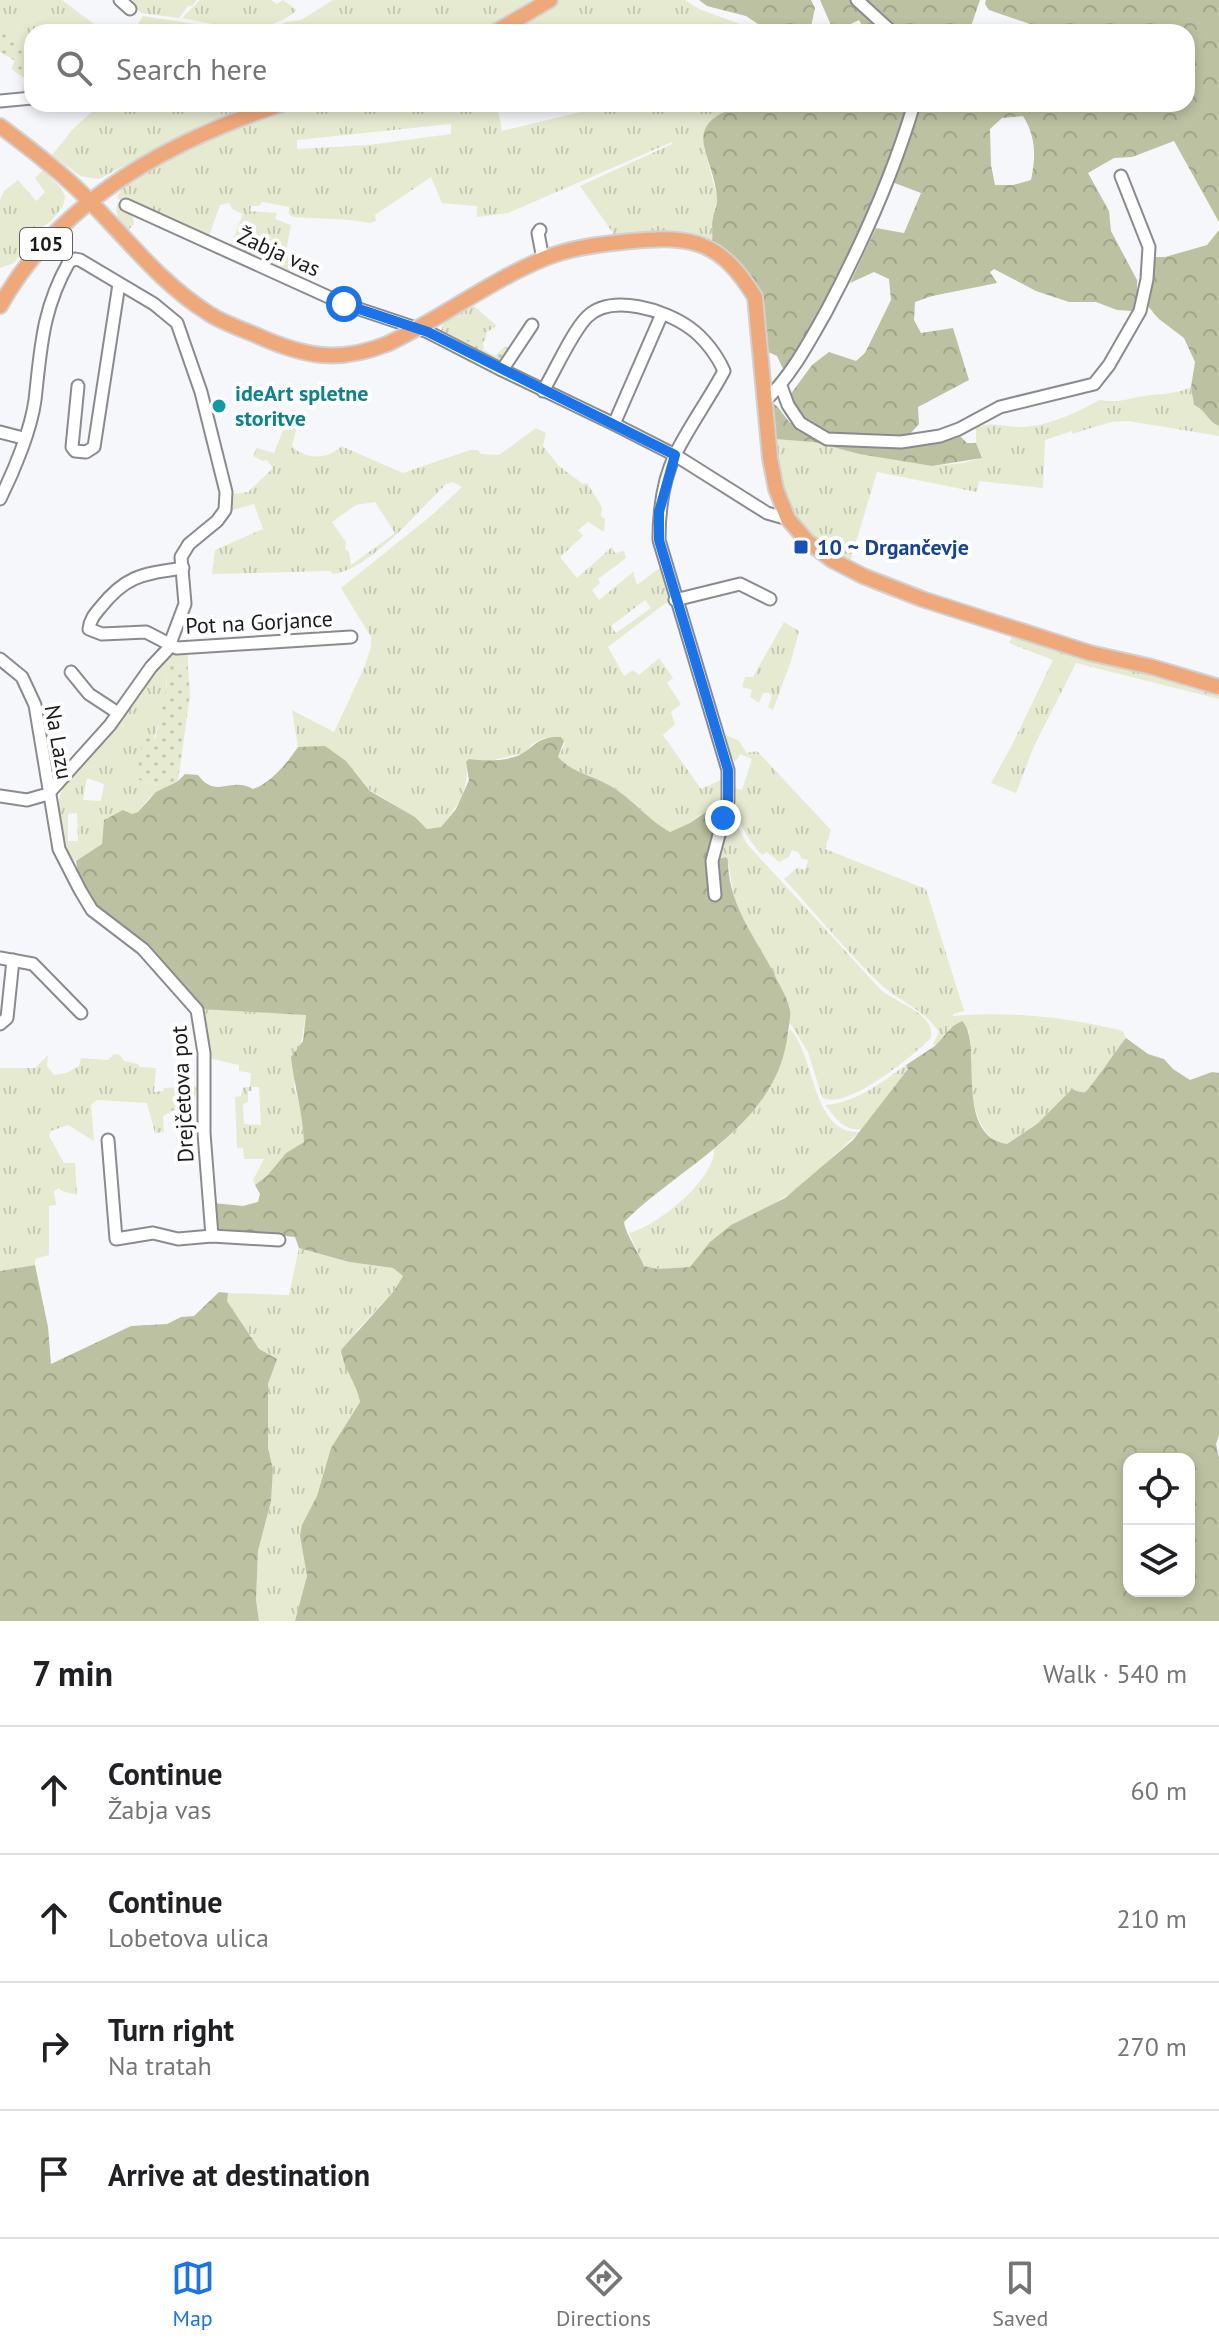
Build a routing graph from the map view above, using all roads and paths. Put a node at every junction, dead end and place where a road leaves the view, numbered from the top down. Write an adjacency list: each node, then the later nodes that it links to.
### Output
1 (120, 0): 4 (street)
2 (550, 0): 5 (main road)
3 (857, 0): 6 (street)
4 (130, 9)
5 (509, 24)
6 (883, 24)
7 (24, 99): 8 (street)
8 (0, 101)
9 (258, 112): 13 (main road, 105)
10 (912, 112): 24 (street)
11 (0, 126): 13 (main road)
12 (1121, 176): 24 (street)
13 (90, 202): 18 (main road, 105); 21 (main road)
14 (126, 205): 21 (street, Žabja vas)
15 (540, 230): 16 (street)
16 (543, 259): 21 (main road); 26 (main road)
17 (119, 284): 23 (street); 29 (street); 33 (street, Pot na Gorjance)
18 (0, 306)
19 (662, 314): 25 (street); 27 (street); 30 (street)
20 (532, 325): 22 (street)
21 (418, 329): 22 (street, Žabja vas)
22 (502, 370): 25 (street, Žabja vas)
23 (78, 386)
24 (781, 386): 26 (street)
25 (543, 391): 27 (street, Žabja vas)
26 (764, 402): 32 (main road)
27 (614, 424): 30 (street, Žabja vas)
28 (0, 432): 29 (street)
29 (23, 438): 31 (street)
30 (675, 455): 32 (street, Žabja vas); 35 (street)
31 (0, 499)
32 (788, 519): 40 (main road)
33 (183, 568): 37 (street, Pot na Gorjance); 37 (street)
34 (770, 599): 35 (street)
35 (675, 600): 44 (street)
36 (351, 637): 37 (street, Pot na Gorjance)
37 (169, 645): 41 (street, Pot na Gorjance)
38 (0, 659): 42 (street, Na Lazu)
39 (71, 672): 41 (street)
40 (1219, 687)
41 (118, 713): 42 (street, Pot na Gorjance)
42 (48, 794): 43 (street, Na Lazu); 50 (street, Drejčetova pot)
43 (0, 796)
44 (715, 895)
45 (0, 958): 46 (street)
46 (13, 960): 47 (street); 48 (street)
47 (81, 1013)
48 (0, 1024)
49 (108, 1140): 50 (street)
50 (212, 1236): 51 (street)
51 (279, 1240)

